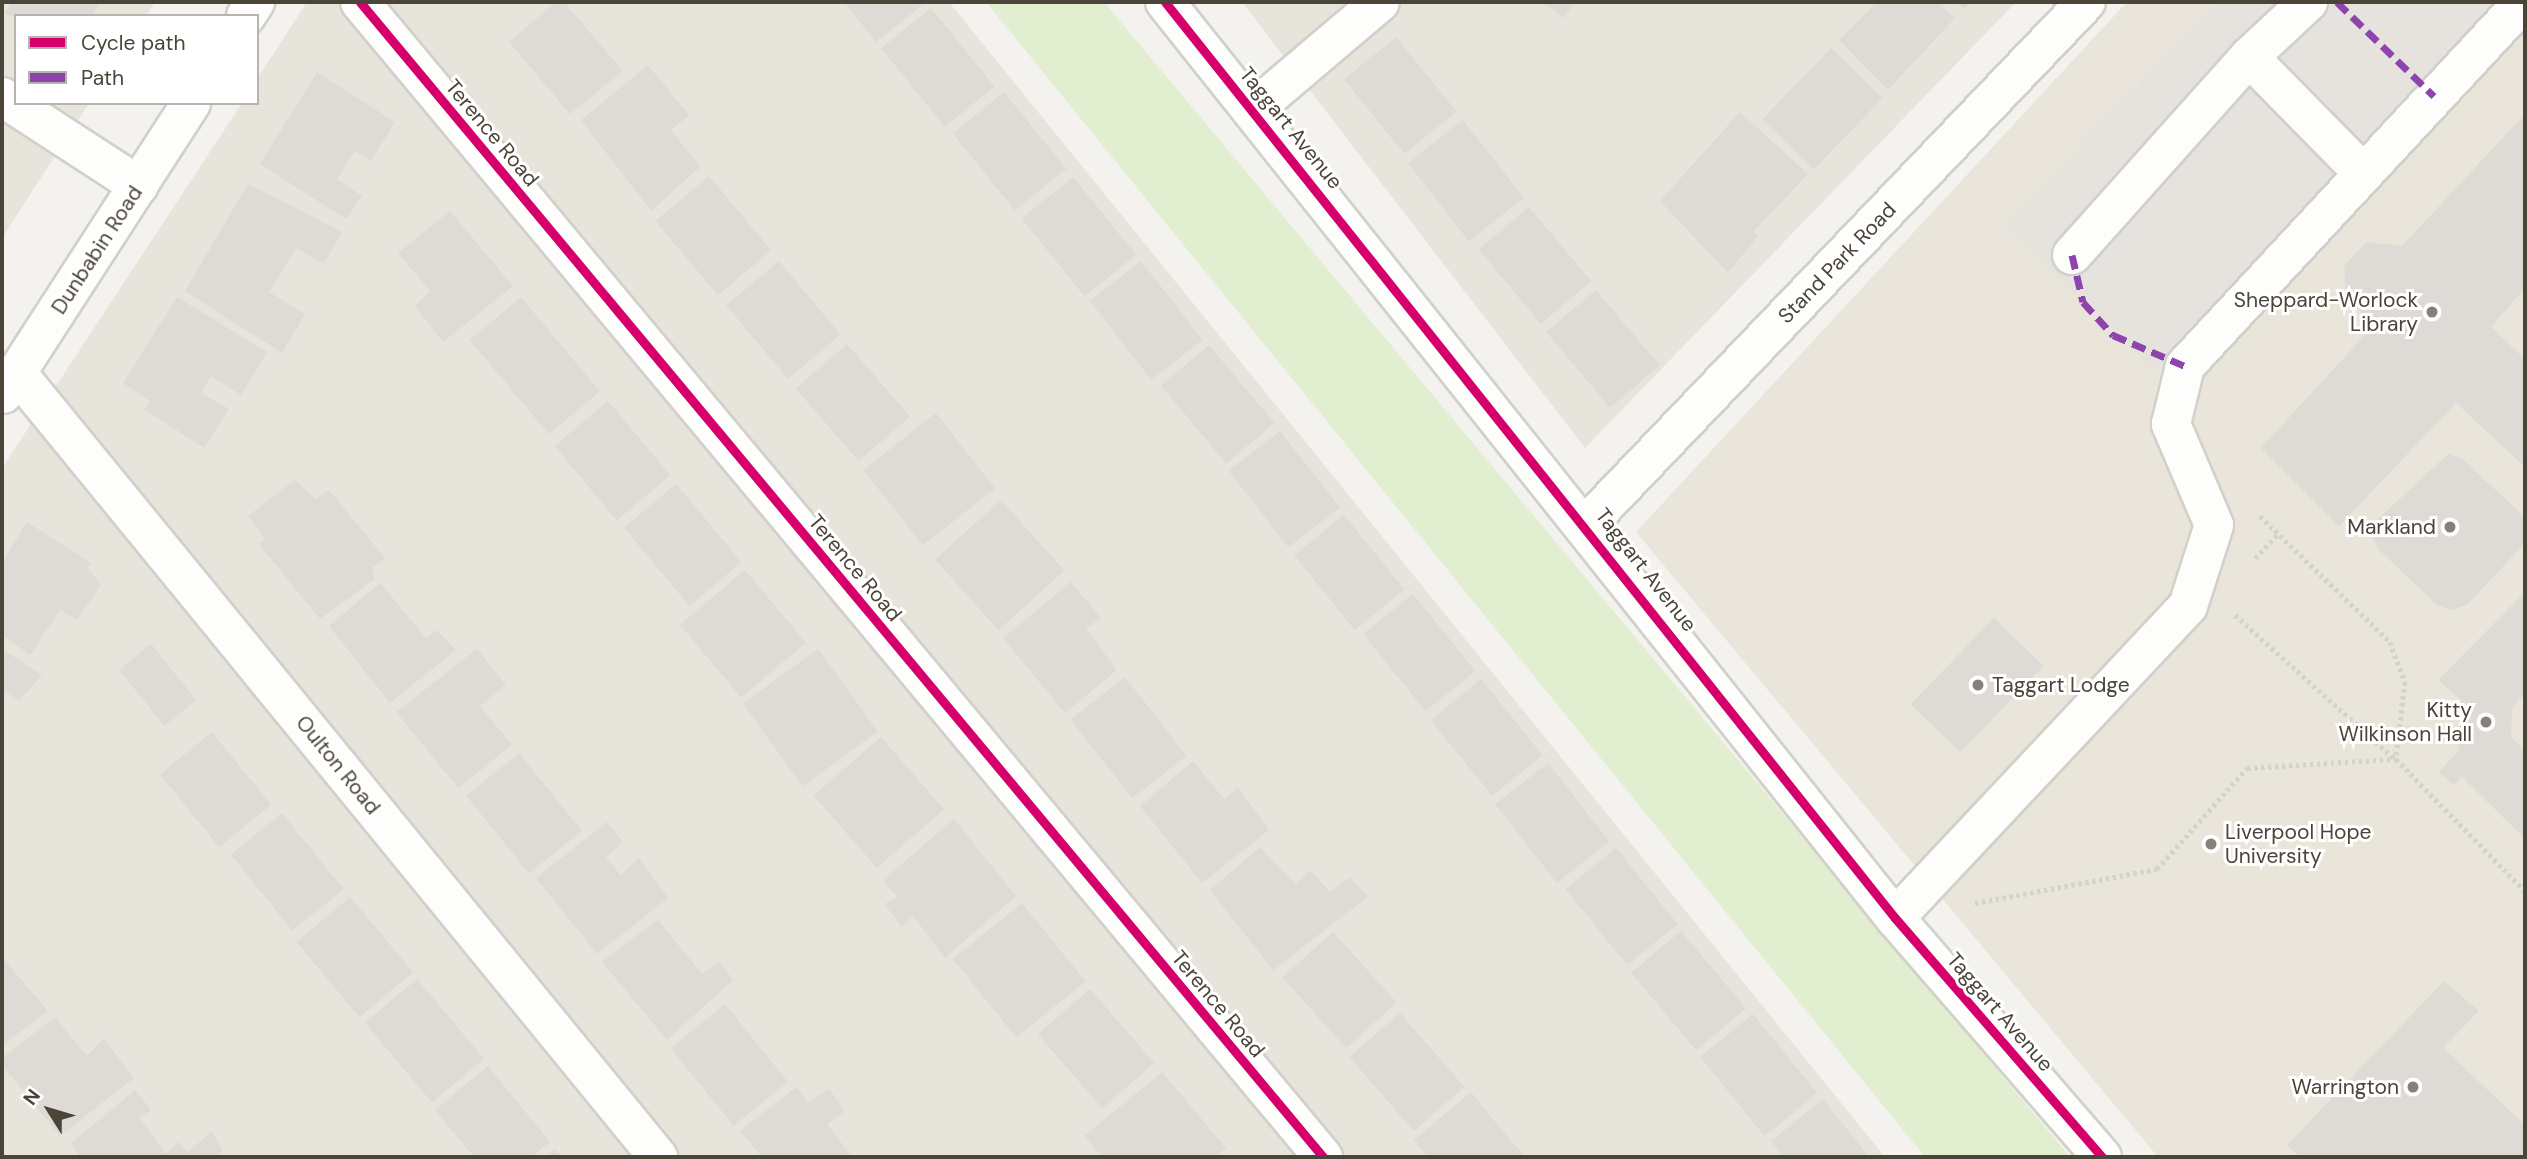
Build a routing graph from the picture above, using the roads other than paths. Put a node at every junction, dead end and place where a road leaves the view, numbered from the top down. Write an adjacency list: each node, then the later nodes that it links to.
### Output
1 (360, 2): 18 (street, Terence Road)
2 (1165, 2): 10 (street, Taggart Avenue)
3 (1380, 2): 10 (street)
4 (2086, 2): 15 (street, Stand Park Road)
5 (2308, 2): 7 (street)
6 (2523, 2): 11 (street)
7 (2249, 57): 11 (street); 13 (street)
8 (14, 105): 12 (street)
9 (190, 105): 12 (street, Dunbabin Road)
10 (1254, 109): 15 (street, Taggart Avenue)
11 (2363, 173): 16 (street)
12 (139, 186): 14 (street, Dunbabin Road)
13 (2071, 255)
14 (10, 384): 17 (street, Oulton Road)
15 (1587, 524): 16 (street, Taggart Avenue)
16 (1895, 918): 19 (street, Taggart Avenue)
17 (658, 1157)
18 (1322, 1157)
19 (2102, 1157)

